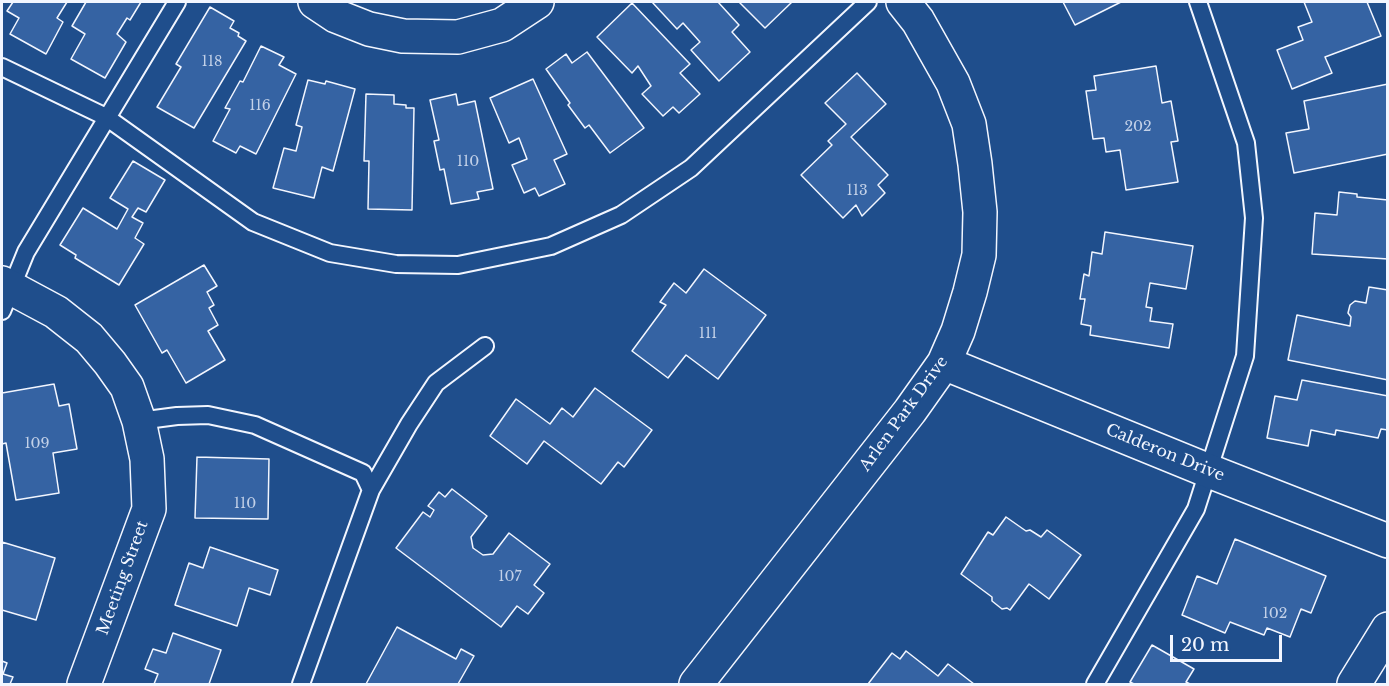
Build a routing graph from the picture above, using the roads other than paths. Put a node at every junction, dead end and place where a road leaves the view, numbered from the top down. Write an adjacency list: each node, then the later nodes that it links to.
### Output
1 (177, 2): 8 (lane)
2 (315, 2): 3 (street)
3 (537, 2)
4 (868, 2): 8 (lane)
5 (903, 2): 11 (street, Arlen Park Drive)
6 (1198, 2): 13 (lane)
7 (2, 67): 8 (lane)
8 (106, 117): 9 (lane)
9 (5, 294): 12 (street, Meeting Street)
10 (484, 345): 14 (lane)
11 (944, 363): 13 (street, Calderon Drive); 19 (street, Arlen Park Drive)
12 (139, 421): 14 (lane); 17 (street, Meeting Street)
13 (1209, 471): 15 (street, Calderon Drive); 20 (lane)
14 (371, 490): 18 (lane)
15 (1388, 541)
16 (1388, 629): 21 (street)
17 (84, 684)
18 (301, 684)
19 (696, 684)
20 (1095, 684)
21 (1354, 684)

